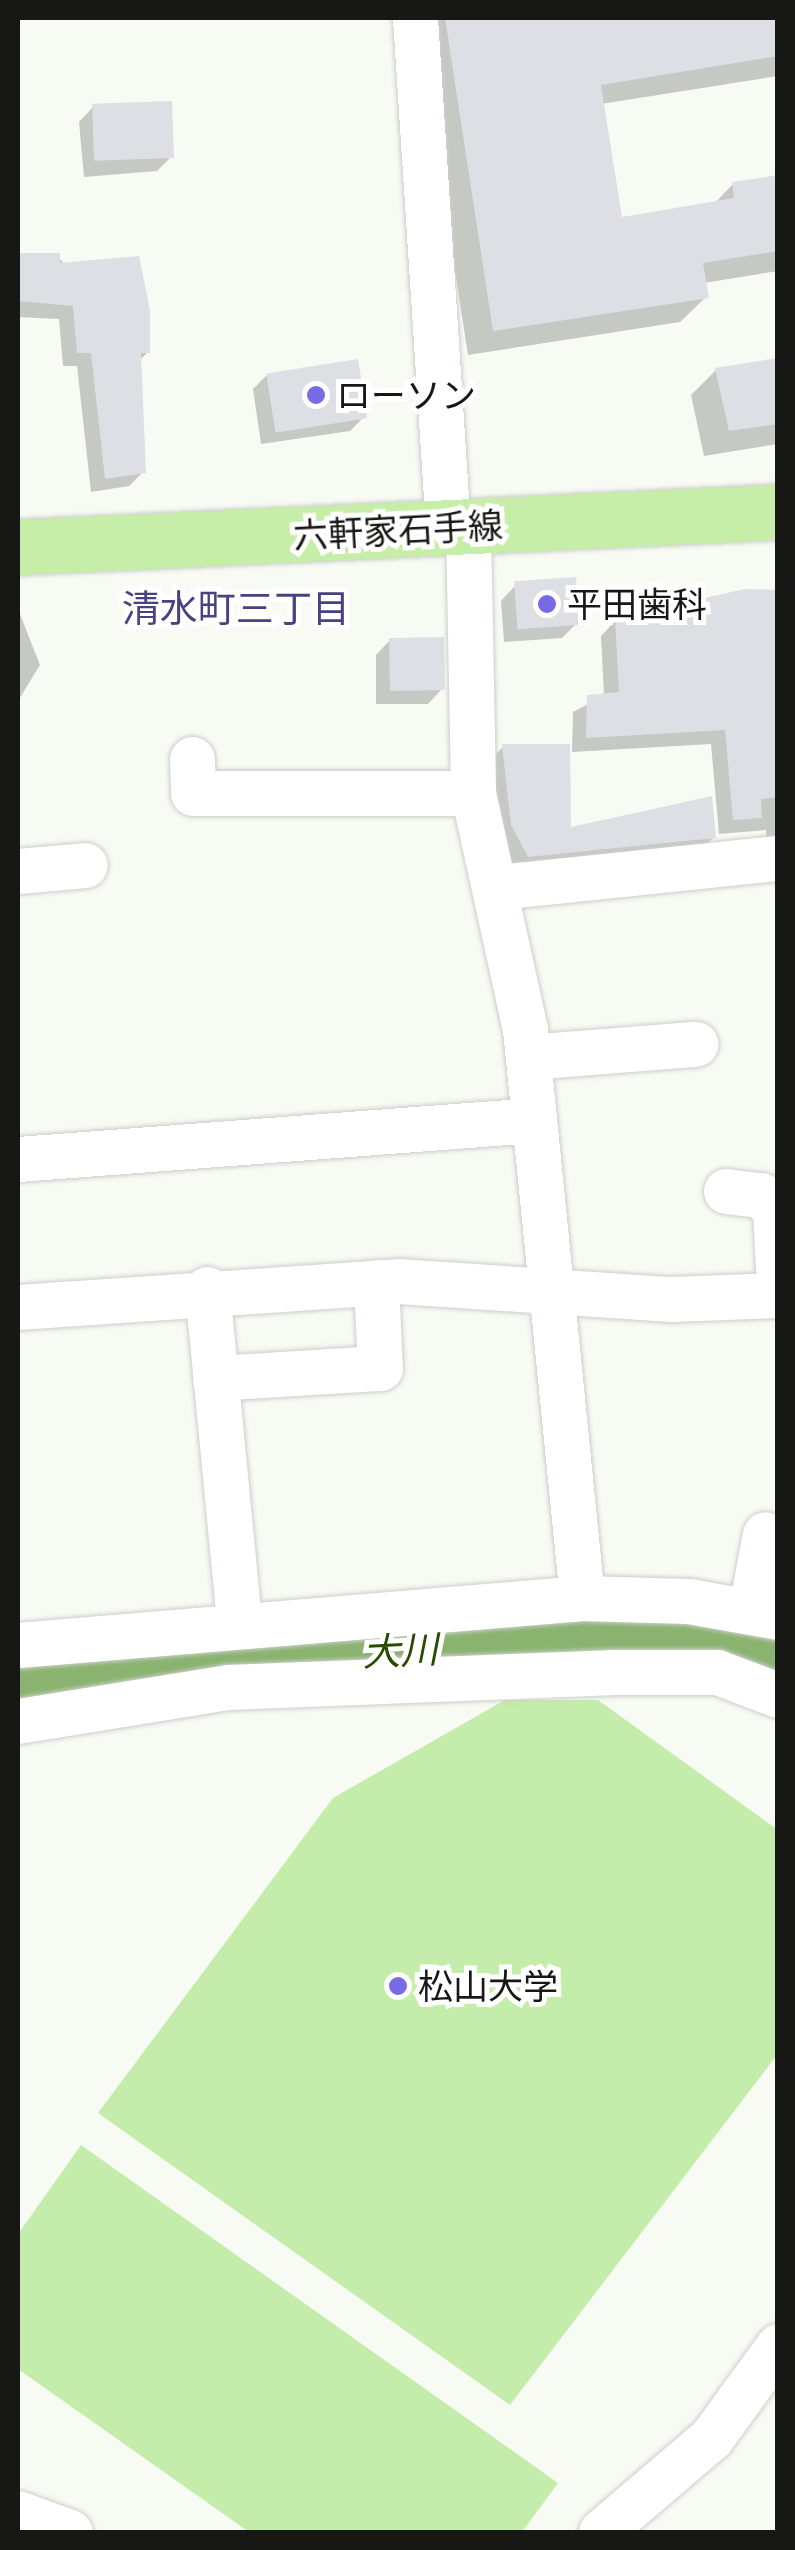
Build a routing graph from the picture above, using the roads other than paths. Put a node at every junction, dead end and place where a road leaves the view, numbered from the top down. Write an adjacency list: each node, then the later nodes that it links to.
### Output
1 (416, 18): 3 (street)
2 (778, 512): 3 (main road, 六軒家石手線)
3 (458, 527): 4 (main road, 六軒家石手線); 6 (street)
4 (18, 548)
5 (192, 759): 6 (street)
6 (473, 794): 10 (street)
7 (778, 858): 10 (street)
8 (85, 864): 9 (street)
9 (18, 872)
10 (497, 887): 12 (street)
11 (695, 1044): 12 (street)
12 (528, 1057): 13 (street)
13 (534, 1120): 14 (street); 18 (street)
14 (18, 1159)
15 (726, 1191): 16 (street)
16 (778, 1269)
17 (376, 1282): 18 (street); 19 (street); 22 (street)
18 (547, 1287): 20 (street); 24 (street)
19 (207, 1289): 21 (street); 22 (street)
20 (778, 1295)
21 (18, 1307)
22 (215, 1378): 26 (street)
23 (765, 1534): 25 (street)
24 (582, 1598): 25 (street); 26 (street)
25 (764, 1613)
26 (239, 1622): 27 (street)
27 (18, 1645)
28 (778, 1695): 29 (street)
29 (18, 1721)
30 (778, 2346): 33 (street)
31 (18, 2512): 32 (street)
32 (70, 2532)
33 (601, 2532)

